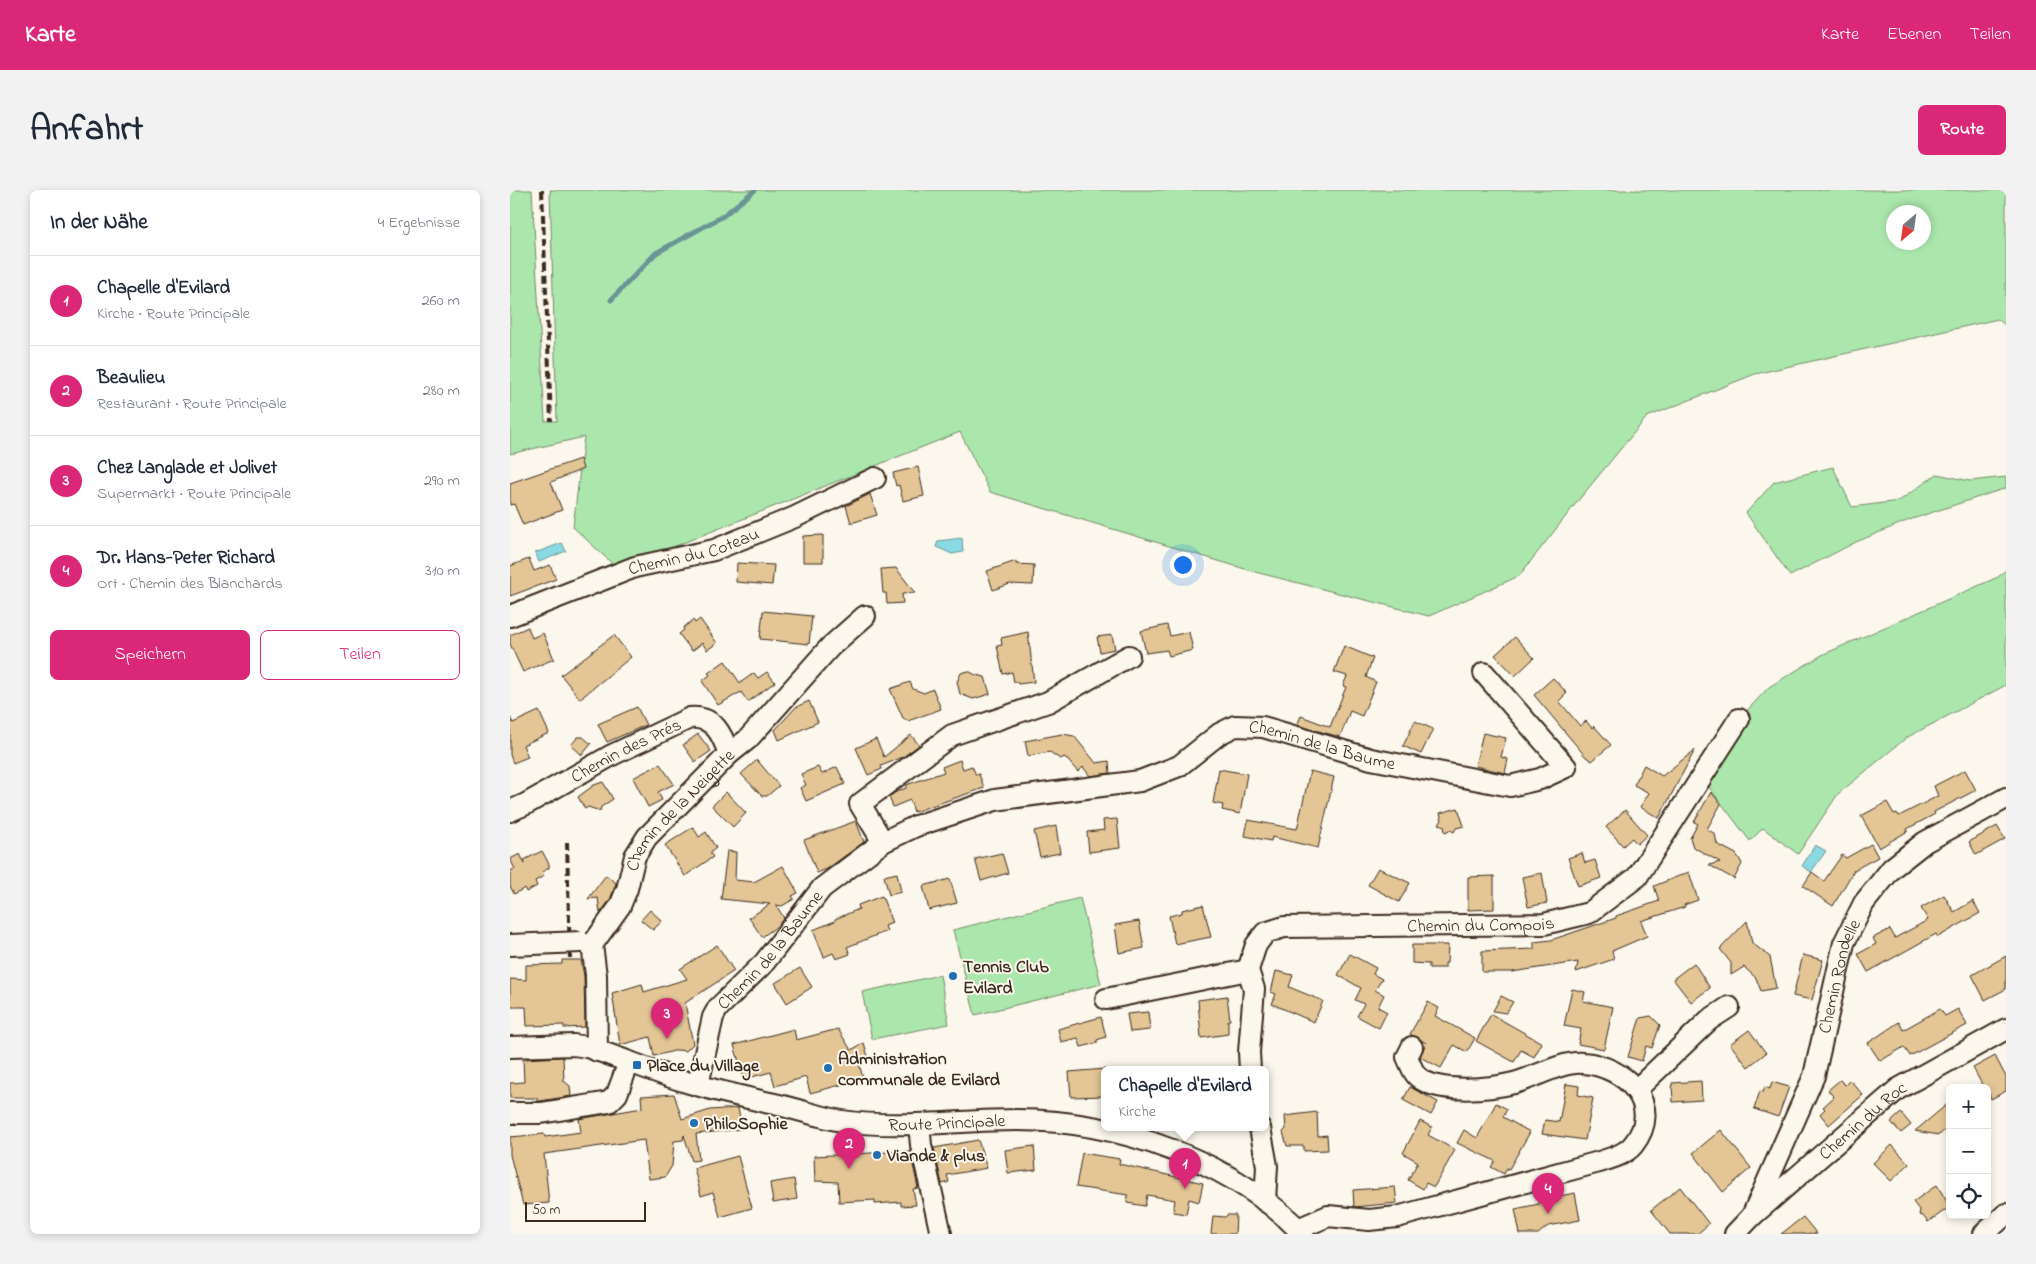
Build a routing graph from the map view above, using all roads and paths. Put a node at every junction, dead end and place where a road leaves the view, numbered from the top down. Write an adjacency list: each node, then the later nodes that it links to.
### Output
1 (875, 478): 2 (street, Chemin du Coteau)
2 (510, 616)
3 (865, 616): 7 (street, Chemin de la Neigette)
4 (1130, 656): 10 (street)
5 (1484, 673): 10 (street, Chemin de la Baume)
6 (1739, 719): 13 (street, Chemin du Compois)
7 (730, 754): 9 (street, Chemin des Prés); 11 (street, Chemin de la Neigette)
8 (2006, 798): 31 (street, Chemin Rondelle)
9 (510, 811)
10 (883, 842): 22 (street, Chemin de la Baume)
11 (586, 944): 12 (street, bridge); 19 (street)
12 (510, 945)
13 (1248, 970): 14 (street); 21 (street)
14 (1106, 999)
15 (1729, 1007): 23 (street)
16 (2006, 1029): 31 (street, Chemin du Roc)
17 (510, 1047): 19 (street, Route Principale)
18 (1412, 1047): 23 (street)
19 (597, 1051): 20 (street, Route Principale)
20 (629, 1062): 22 (street, Route Principale); 24 (street)
21 (1250, 1066)
22 (698, 1085): 25 (street, Route Principale)
23 (1636, 1090): 32 (street)
24 (510, 1114)
25 (920, 1124): 26 (street, Route Principale); 33 (street)
26 (1101, 1130)
27 (1105, 1131): 29 (street, Route Principale)
28 (1261, 1131): 29 (street)
29 (1265, 1200): 32 (street, Route Principale)
30 (2006, 1214): 35 (street)
31 (1752, 1216): 34 (street, Chemin du Roc)
32 (1301, 1231)
33 (941, 1234)
34 (1735, 1234)
35 (1984, 1234)

